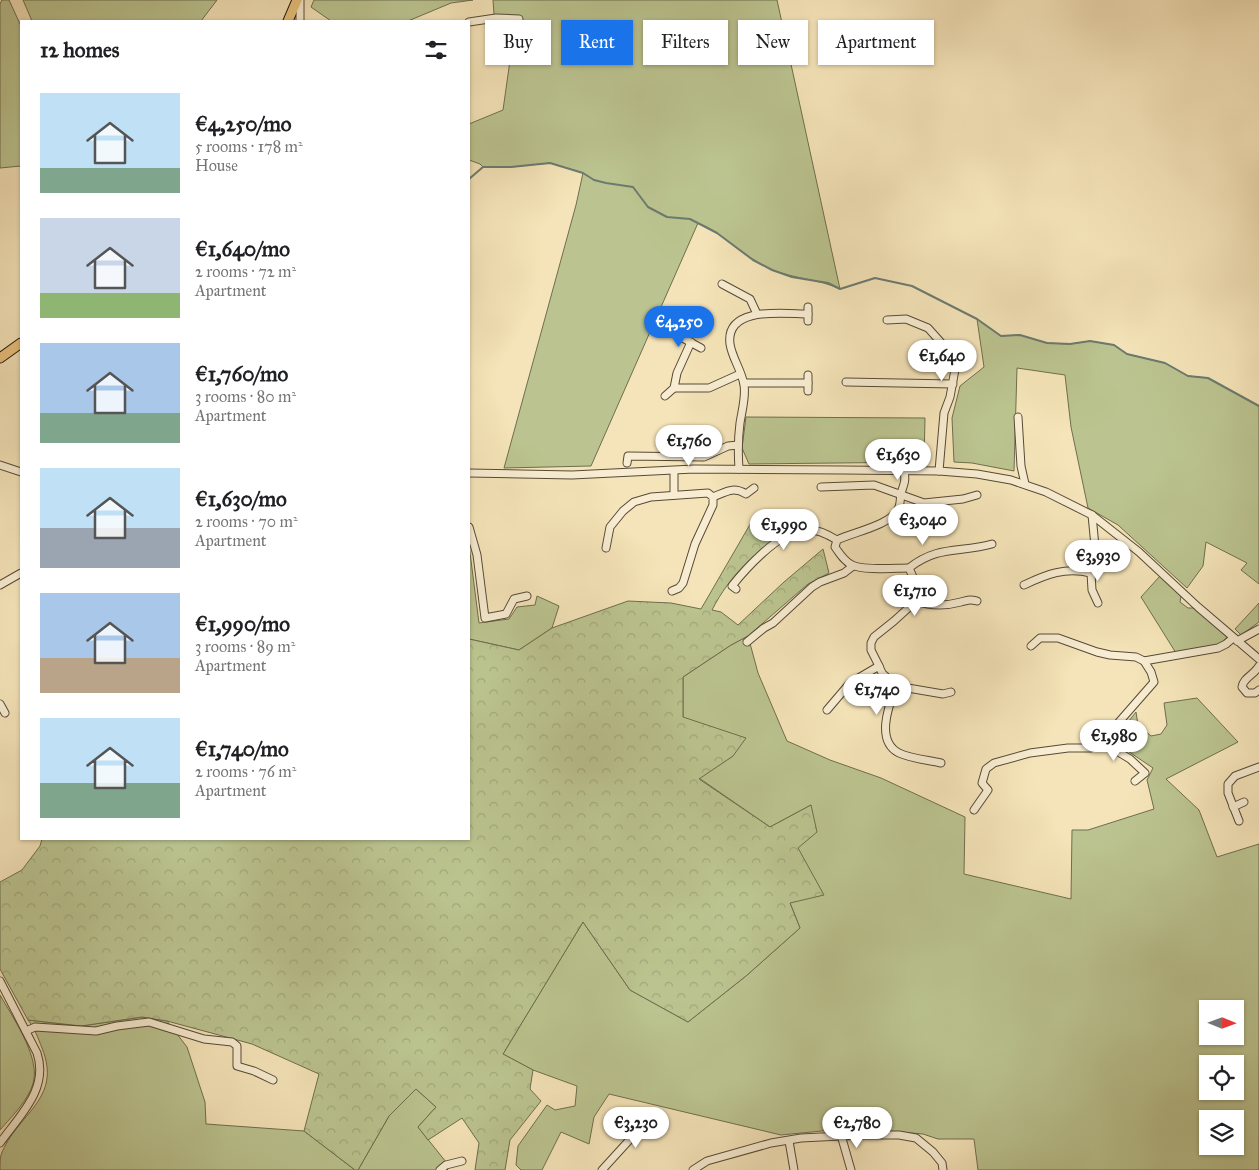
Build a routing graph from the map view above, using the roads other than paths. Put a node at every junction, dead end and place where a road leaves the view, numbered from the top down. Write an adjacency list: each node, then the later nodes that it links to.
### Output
1 (298, 0): 3 (main road); 4 (street)
2 (519, 19): 5 (street)
3 (288, 20)
4 (300, 20)
5 (470, 22)
6 (722, 284): 7 (street)
7 (757, 314): 8 (street); 17 (street)
8 (808, 314)
9 (887, 320): 15 (street)
10 (668, 330): 11 (street)
11 (691, 342): 13 (street); 21 (street)
12 (20, 344): 16 (main road)
13 (701, 348)
14 (970, 352): 15 (street)
15 (954, 357): 20 (street)
16 (0, 358)
17 (740, 374): 19 (street); 21 (street)
18 (846, 382): 20 (street)
19 (744, 383): 22 (street); 27 (street)
20 (953, 384): 33 (street)
21 (674, 388): 23 (street)
22 (808, 391)
23 (664, 396)
24 (1018, 417): 25 (street)
25 (1019, 439): 26 (street); 36 (street)
26 (1028, 440)
27 (738, 445): 28 (street); 30 (street)
28 (627, 463)
29 (0, 465): 34 (street)
30 (739, 469): 31 (street); 32 (street)
31 (674, 471): 35 (street); 41 (street)
32 (904, 471): 33 (street); 40 (street)
33 (939, 471): 36 (street)
34 (20, 472)
35 (470, 473)
36 (1025, 484): 45 (street)
37 (821, 487): 40 (street)
38 (754, 488): 43 (street)
39 (633, 493): 44 (street)
40 (901, 494): 42 (street); 47 (street)
41 (674, 495): 43 (street); 44 (street)
42 (977, 495)
43 (713, 497): 57 (street)
44 (637, 501): 49 (street)
45 (1092, 515): 53 (street); 63 (street)
46 (470, 530): 58 (street)
47 (837, 540): 50 (street); 56 (street)
48 (992, 544): 51 (street)
49 (606, 548)
50 (853, 566): 51 (street); 64 (street)
51 (909, 568): 59 (street)
52 (20, 573): 54 (street)
53 (1091, 574): 55 (street); 61 (street)
54 (0, 585)
55 (1024, 585)
56 (736, 589)
57 (672, 591)
58 (527, 596)
59 (916, 601): 60 (street); 68 (street)
60 (977, 601)
61 (1098, 603)
62 (1259, 629): 63 (street)
63 (1235, 639): 66 (street); 67 (street)
64 (747, 642)
65 (1031, 646): 67 (street)
66 (1259, 659)
67 (1144, 661): 78 (street)
68 (879, 666): 72 (street); 76 (street)
69 (1259, 666): 71 (street)
70 (1234, 681): 71 (street)
71 (1242, 684): 73 (street)
72 (896, 686): 74 (street); 79 (street)
73 (1259, 690)
74 (951, 692)
75 (0, 704): 77 (street)
76 (828, 710)
77 (5, 713)
78 (1105, 744): 81 (street); 84 (street)
79 (941, 763)
80 (1259, 767): 83 (street)
81 (1135, 781)
82 (1244, 802): 83 (street)
83 (1233, 807): 85 (street)
84 (974, 810)
85 (1239, 821)
86 (0, 981): 87 (street)
87 (26, 1031): 88 (street); 92 (street)
88 (273, 1080)
89 (654, 1114): 95 (street)
90 (841, 1135): 91 (street); 98 (street); 99 (street)
91 (789, 1141): 96 (street); 97 (street)
92 (0, 1142)
93 (462, 1161): 94 (street)
94 (440, 1170)
95 (602, 1170)
96 (693, 1170)
97 (794, 1170)
98 (851, 1170)
99 (943, 1170)

